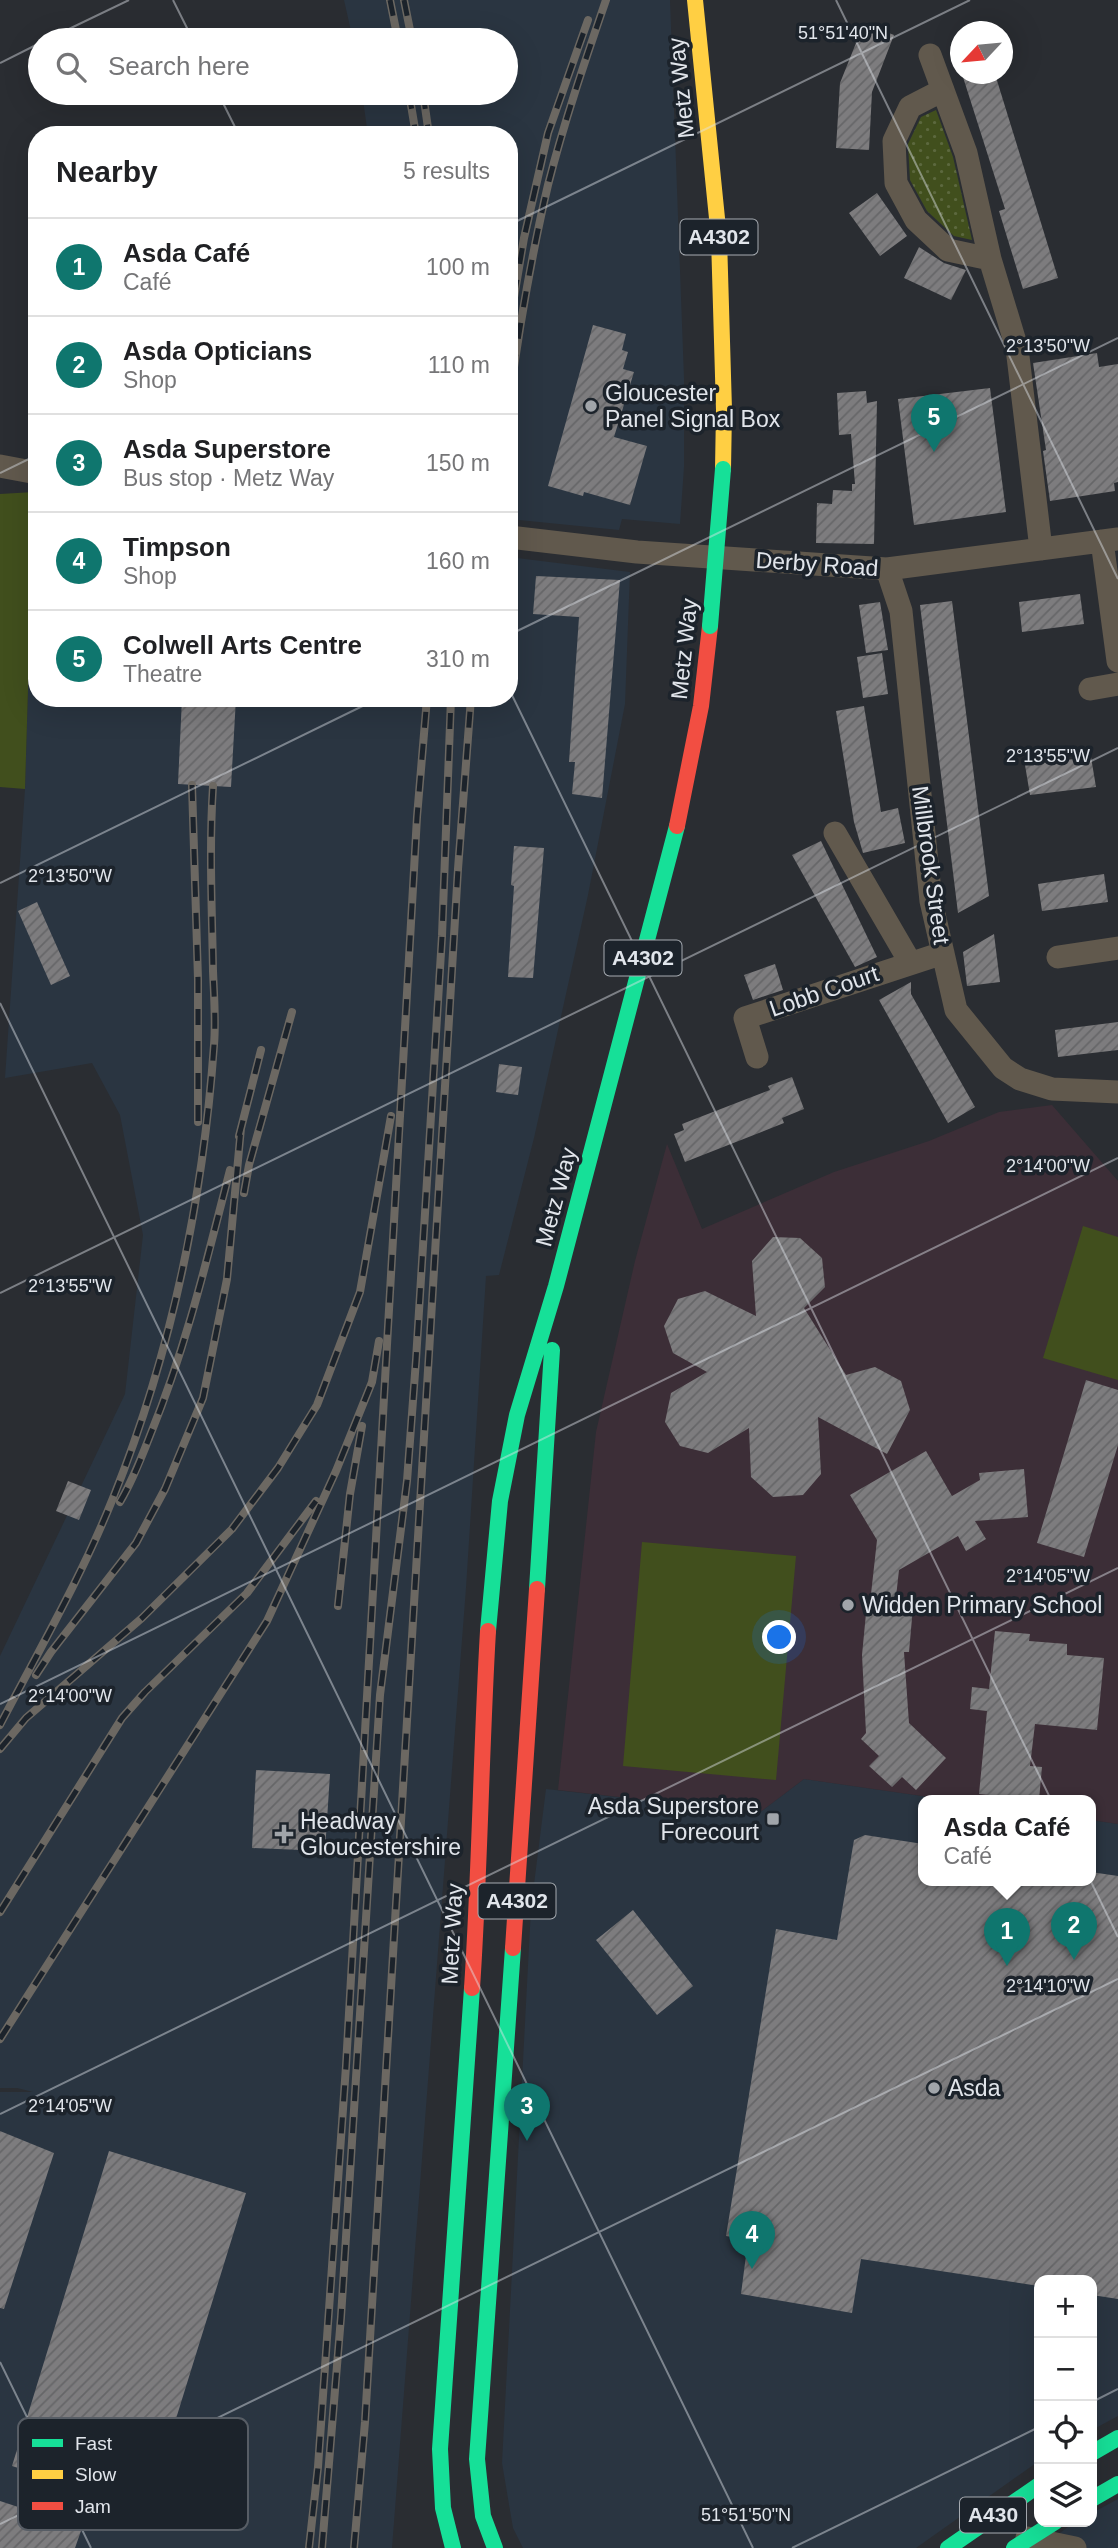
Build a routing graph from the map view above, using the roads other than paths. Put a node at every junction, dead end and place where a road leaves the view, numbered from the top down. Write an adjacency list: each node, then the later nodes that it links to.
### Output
1 (695, 3): 21 (main road, Metz Way / A4302, bridge)
2 (930, 55): 3 (street)
3 (943, 90): 4 (street); 4 (street)
4 (990, 259): 9 (street)
5 (0, 466): 6 (street)
6 (28, 471)
7 (518, 538): 10 (street, Derby Road)
8 (1110, 540): 9 (street, Derby Road); 11 (street)
9 (1041, 548): 10 (street, Derby Road)
10 (887, 569): 16 (street, Millbrook Street)
11 (1118, 661)
12 (1118, 684): 13 (street)
13 (1090, 689)
14 (835, 833): 18 (street, Millbrook Street)
15 (1118, 948): 17 (street)
16 (943, 953): 18 (street, Lobb Court); 20 (street, Millbrook Street)
17 (1058, 957)
18 (910, 962): 19 (street, Lobb Court)
19 (757, 1057)
20 (1118, 1092)
21 (556, 1286): 29 (main road, Metz Way / A4302); 30 (main road, Metz Way / A4302)
22 (1118, 2438): 23 (main road)
23 (1097, 2450)
24 (1118, 2484): 26 (main road)
25 (1034, 2488): 31 (main road, A430)
26 (1097, 2496)
27 (1047, 2527): 28 (main road, A430)
28 (1021, 2543): 32 (street)
29 (453, 2548)
30 (495, 2548)
31 (948, 2548)
32 (1074, 2548)

